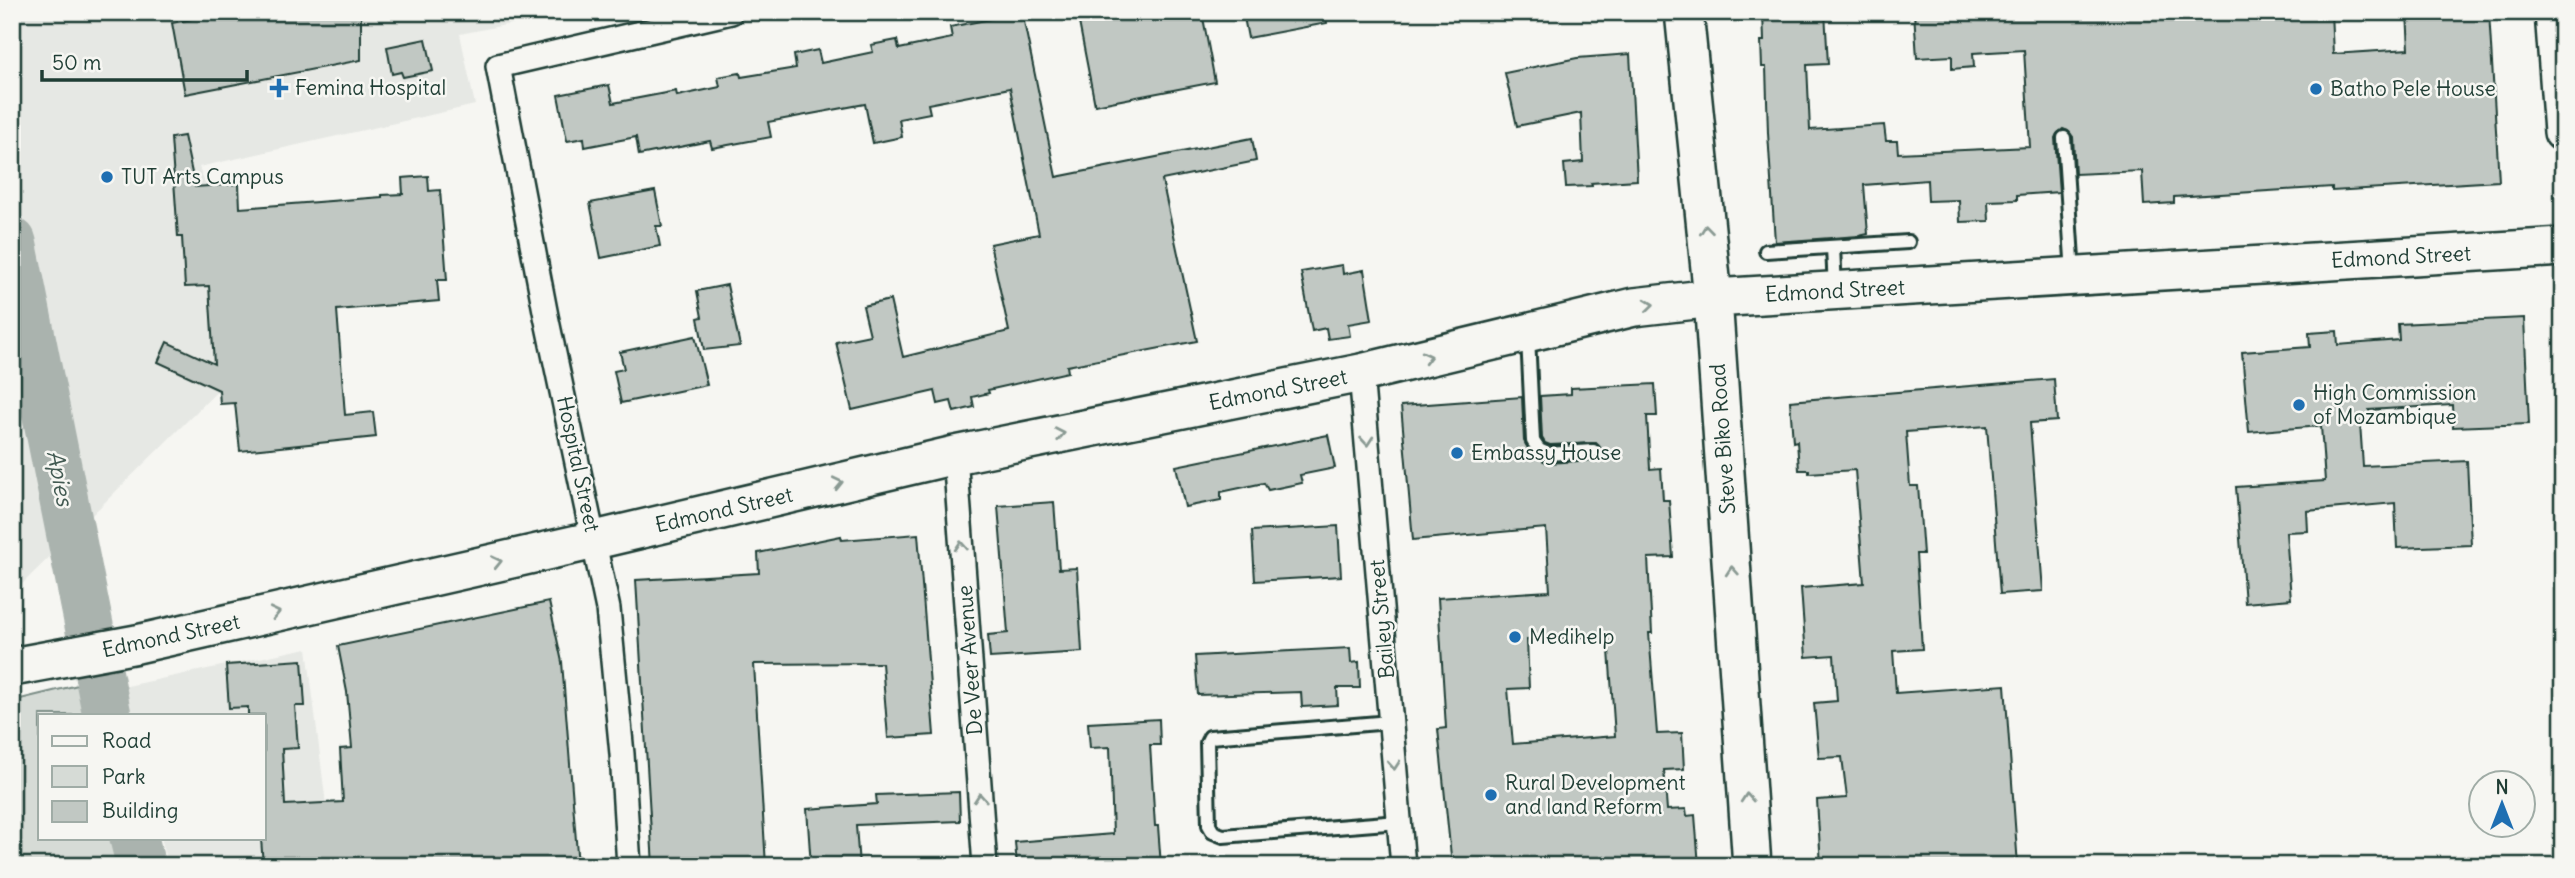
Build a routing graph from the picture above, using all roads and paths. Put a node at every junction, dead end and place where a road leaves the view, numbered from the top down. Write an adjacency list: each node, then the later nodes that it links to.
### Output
1 (732, 12): 19 (street, Hospital Street)
2 (1684, 12): 5 (main road, Steve Biko Road)
3 (1708, 12): 5 (main road)
4 (2554, 12): 6 (main road)
5 (1693, 99): 14 (main road, Steve Biko Road, one-way to 5)
6 (2563, 132)
7 (2064, 138): 12 (lane)
8 (1908, 242): 9 (lane)
9 (1833, 247): 11 (lane); 13 (lane)
10 (2563, 247): 12 (main road, Edmond Street)
11 (1766, 251)
12 (2074, 277): 13 (main road, Edmond Street)
13 (1835, 291): 14 (main road, Edmond Street)
14 (1713, 298): 15 (main road, Edmond Street, one-way to 14); 26 (main road, Steve Biko Road, one-way to 14)
15 (1527, 333): 16 (main road, Edmond Street, one-way to 15); 17 (lane)
16 (1361, 373): 18 (main road, Edmond Street, one-way to 16); 21 (street, Bailey Street, one-way to 21)
17 (1593, 451)
18 (955, 455): 19 (main road, Edmond Street, one-way to 18); 24 (street, De Veer Avenue, one-way to 18)
19 (595, 540): 20 (main road, Edmond Street, one-way to 19); 23 (street, Hospital Street)
20 (12, 667)
21 (1390, 722): 22 (street, Bailey Street, one-way to 22); 22 (lane)
22 (1399, 822): 25 (street, Bailey Street)
23 (629, 866)
24 (985, 866)
25 (1403, 866)
26 (1752, 866)

